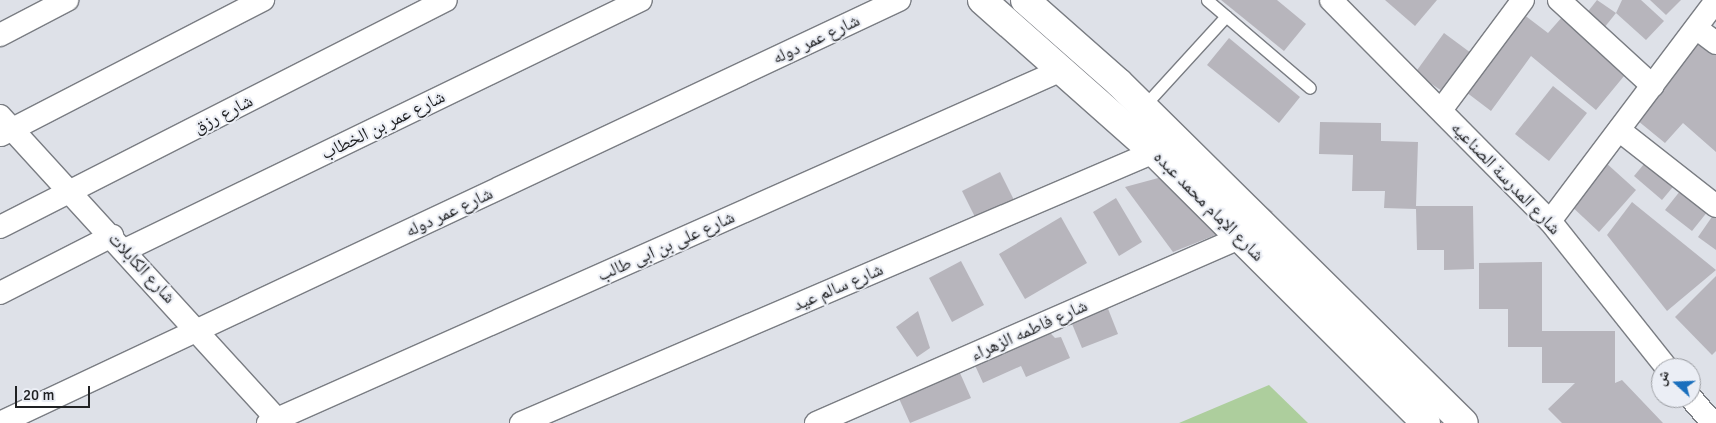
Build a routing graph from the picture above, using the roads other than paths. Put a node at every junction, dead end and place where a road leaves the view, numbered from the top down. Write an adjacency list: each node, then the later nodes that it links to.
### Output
1 (67, 0): 15 (street)
2 (263, 0): 22 (street)
3 (446, 0): 25 (street, شارع رزق)
4 (641, 0): 30 (street, شارع عمر بن الخطاب)
5 (899, 0): 32 (street, شارع عمر دوله)
6 (982, 0): 17 (main road, شارع الإمام محمد عبده)
7 (1025, 0): 20 (main road, شارع الإمام محمد عبده)
8 (1207, 0): 13 (lane)
9 (1331, 0): 21 (street, شارع المدرسة الصناعيه)
10 (1523, 0): 21 (street)
11 (1559, 0): 18 (street)
12 (1716, 1): 14 (street)
13 (1226, 16): 19 (lane); 20 (lane)
14 (1696, 28): 16 (street); 18 (street)
15 (0, 35)
16 (1716, 43)
17 (1064, 69): 24 (main road, شارع الإمام محمد عبده); 36 (street, شارع على بن ابى طالب)
18 (1653, 86): 23 (street)
19 (1310, 88)
20 (1143, 106): 41 (main road, شارع الإمام محمد عبده)
21 (1441, 110): 27 (street, شارع المدرسة الصناعيه)
22 (4, 126): 25 (street, شارع الكابلات)
23 (1618, 130): 26 (street); 27 (street)
24 (1154, 152): 29 (main road, شارع الإمام محمد عبده); 38 (street, شارع سالم عيد)
25 (70, 192): 28 (street, شارع رزق); 30 (street, شارع الكابلات)
26 (1716, 206)
27 (1550, 222): 33 (street, شارع المدرسة الصناعيه)
28 (0, 227)
29 (1242, 237): 39 (street, شارع فاطمه الزهراء); 40 (main road, شارع الإمام محمد عبده)
30 (118, 243): 31 (street, شارع عمر بن الخطاب); 32 (street, شارع الكابلات)
31 (0, 293)
32 (199, 330): 36 (street, شارع الكابلات); 37 (street, شارع عمر دوله)
33 (1659, 358)
34 (1700, 408): 35 (street)
35 (1710, 418)
36 (275, 422)
37 (0, 423)
38 (521, 423)
39 (816, 423)
40 (1426, 423)
41 (1464, 423)

